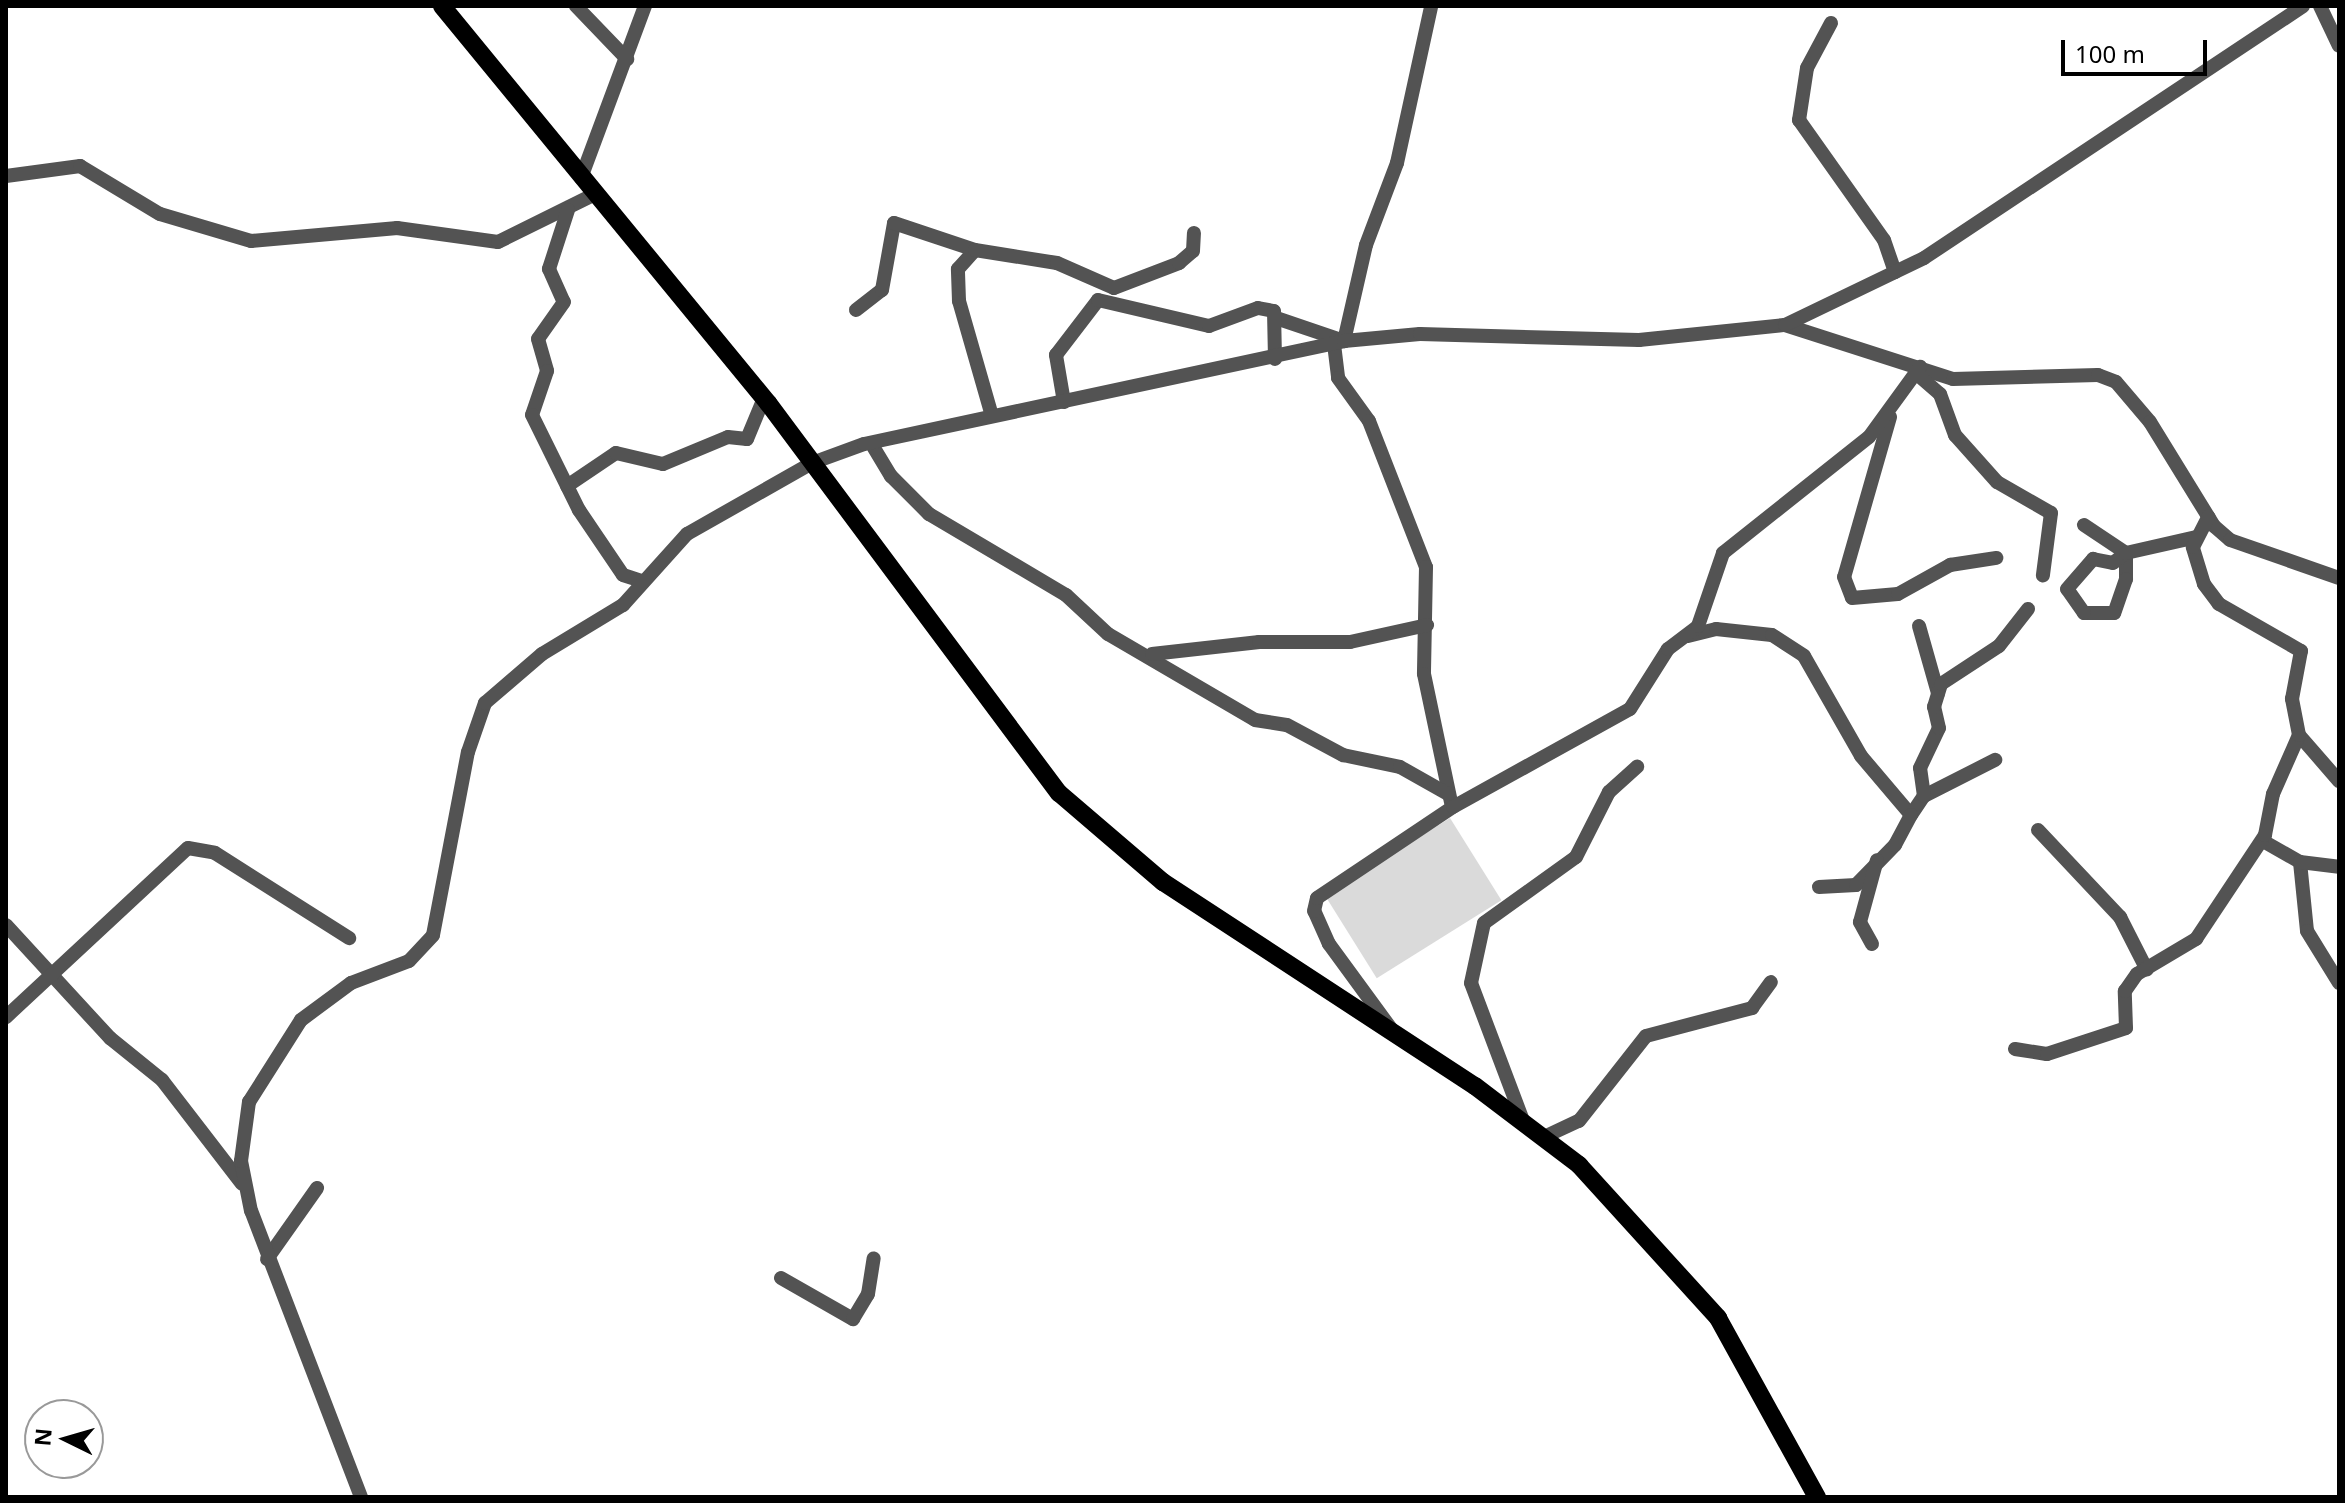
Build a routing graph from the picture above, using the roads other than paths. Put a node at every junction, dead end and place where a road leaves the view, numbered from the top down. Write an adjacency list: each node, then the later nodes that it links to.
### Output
1 (442, 6): 11 (main road)
2 (576, 6): 9 (street)
3 (645, 6): 9 (street)
4 (2303, 6): 16 (street)
5 (2320, 6): 8 (street)
6 (1431, 7): 20 (street)
7 (1831, 23): 16 (street)
8 (2339, 46)
9 (627, 59): 11 (street)
10 (6, 176): 13 (street)
11 (581, 178): 12 (main road)
12 (595, 194): 13 (street); 23 (main road)
13 (568, 210): 29 (street)
14 (1194, 233): 15 (street)
15 (975, 250): 17 (street); 26 (street)
16 (1895, 272): 19 (street)
17 (856, 310)
18 (1279, 319): 20 (street); 21 (street); 24 (street)
19 (1785, 325): 20 (street); 22 (street)
20 (1339, 342): 21 (street); 39 (street)
21 (1275, 359): 24 (street)
22 (1919, 371): 25 (street); 30 (street); 35 (street)
23 (764, 398): 28 (main road); 29 (street)
24 (1064, 402): 26 (street)
25 (1891, 413): 34 (street); 41 (street)
26 (992, 416): 27 (street)
27 (871, 443): 28 (street); 42 (street)
28 (812, 463): 37 (street); 65 (main road)
29 (567, 486): 37 (street)
30 (2208, 517): 32 (street); 36 (street)
31 (2084, 525): 33 (street)
32 (2197, 537): 33 (street); 44 (street)
33 (2126, 553): 33 (street)
34 (1996, 558)
35 (2043, 575)
36 (2339, 578)
37 (642, 581): 69 (street)
38 (2028, 609): 43 (street)
39 (1427, 625): 42 (street); 49 (street)
40 (1919, 626): 43 (street)
41 (1687, 636): 49 (street); 50 (street)
42 (1152, 654): 49 (street)
43 (1938, 693): 48 (street)
44 (2299, 735): 47 (street); 52 (street)
45 (1995, 760): 48 (street)
46 (1637, 767): 67 (street)
47 (2339, 781)
48 (1924, 796): 50 (street)
49 (1450, 801): 65 (street)
50 (1911, 815): 53 (street)
51 (2038, 830): 60 (street)
52 (2263, 841): 54 (street); 60 (street)
53 (1877, 860): 56 (street); 59 (street)
54 (2300, 862): 55 (street); 63 (street)
55 (2339, 867)
56 (1819, 887)
57 (6, 925): 61 (street)
58 (349, 938): 61 (street)
59 (1872, 944)
60 (2147, 970): 66 (street)
61 (56, 974): 64 (street); 69 (street)
62 (1771, 982): 68 (street)
63 (2339, 983)
64 (6, 1017)
65 (1394, 1034): 67 (main road)
66 (2015, 1049)
67 (1522, 1118): 68 (main road)
68 (1544, 1137): 75 (main road)
69 (245, 1187): 72 (street)
70 (317, 1188): 72 (street)
71 (874, 1258): 73 (street)
72 (267, 1259): 74 (street)
73 (781, 1278)
74 (361, 1497)
75 (1817, 1497)

